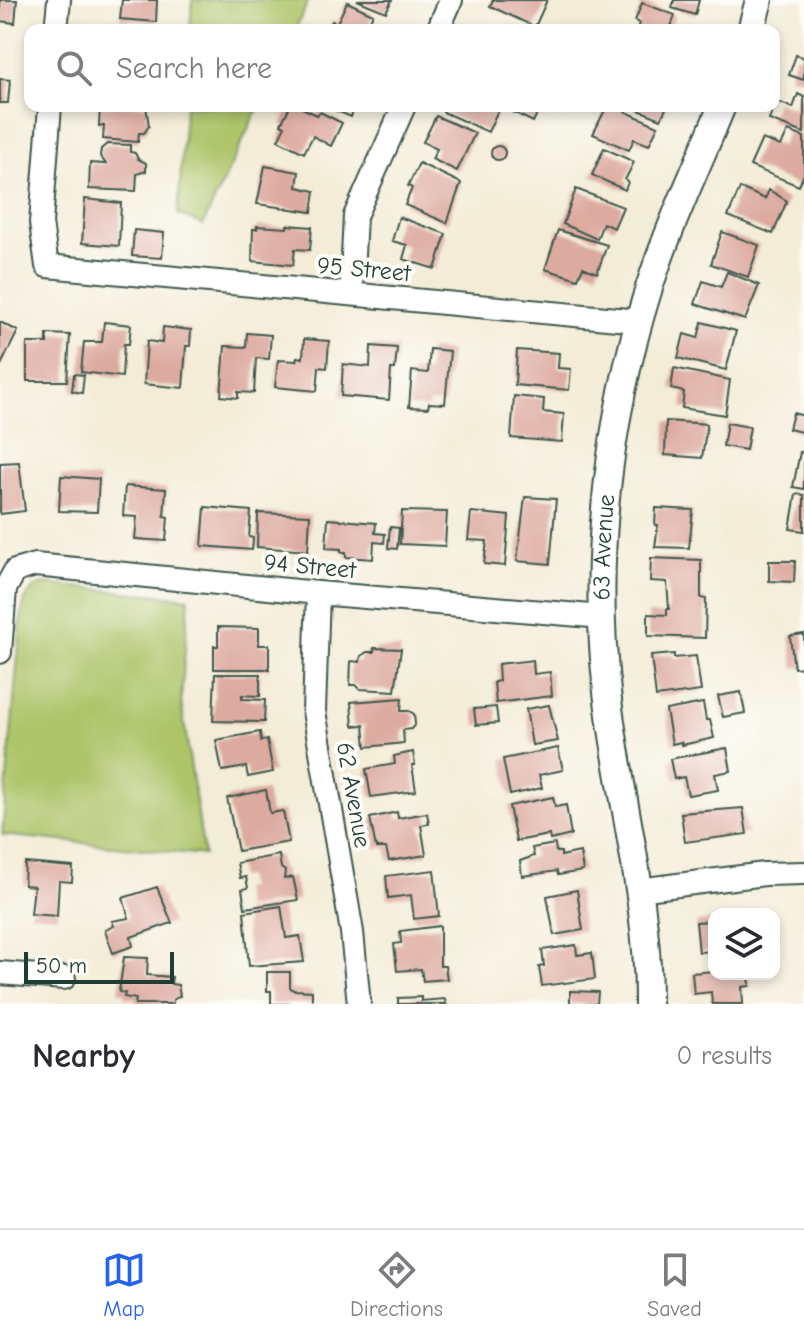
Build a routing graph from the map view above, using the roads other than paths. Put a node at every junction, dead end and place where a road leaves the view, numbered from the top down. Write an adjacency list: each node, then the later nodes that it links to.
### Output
1 (59, 0): 4 (street)
2 (451, 0): 5 (street)
3 (759, 0): 6 (street)
4 (57, 24)
5 (441, 24)
6 (753, 24)
7 (50, 112): 10 (street, 95 Street)
8 (401, 112): 10 (street)
9 (720, 112): 11 (street, 63 Avenue)
10 (351, 294): 11 (street, 95 Street)
11 (639, 321): 13 (street, 63 Avenue)
12 (318, 593): 13 (street, 94 Street); 14 (street, 94 Street); 19 (street, 62 Avenue)
13 (603, 617): 16 (street, 63 Avenue)
14 (0, 652)
15 (804, 873): 16 (street)
16 (638, 890): 20 (street, 63 Avenue)
17 (0, 973): 18 (street)
18 (64, 978)
19 (359, 1004)
20 (648, 1004)

